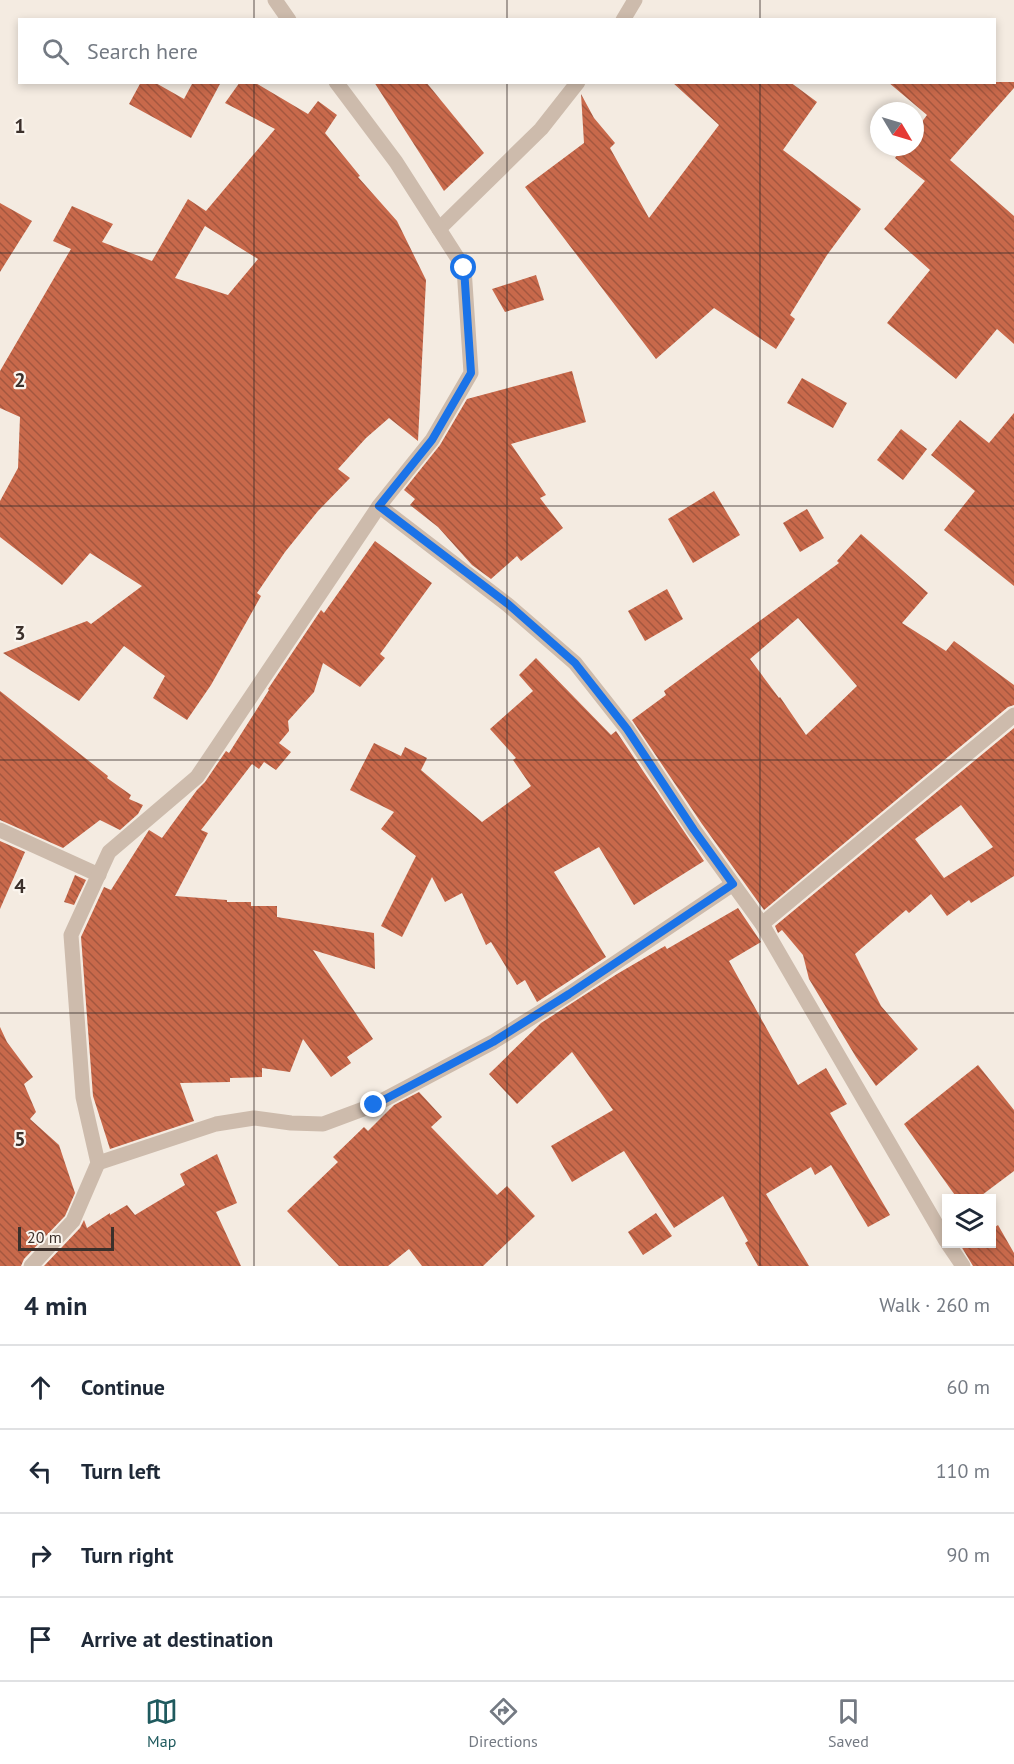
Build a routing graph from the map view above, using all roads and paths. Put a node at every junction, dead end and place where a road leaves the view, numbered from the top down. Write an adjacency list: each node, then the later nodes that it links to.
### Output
1 (275, 0): 3 (street)
2 (634, 0): 4 (street)
3 (288, 18)
4 (624, 18)
5 (338, 84): 7 (street)
6 (576, 84): 7 (street)
7 (439, 229): 8 (street)
8 (379, 506): 11 (street); 12 (street)
9 (1014, 715): 13 (street)
10 (0, 830): 11 (street)
11 (99, 875): 14 (street)
12 (733, 884): 13 (street); 14 (street)
13 (762, 924): 15 (street)
14 (98, 1163): 17 (street)
15 (942, 1233)
16 (951, 1248): 18 (street)
17 (32, 1266)
18 (963, 1266)

